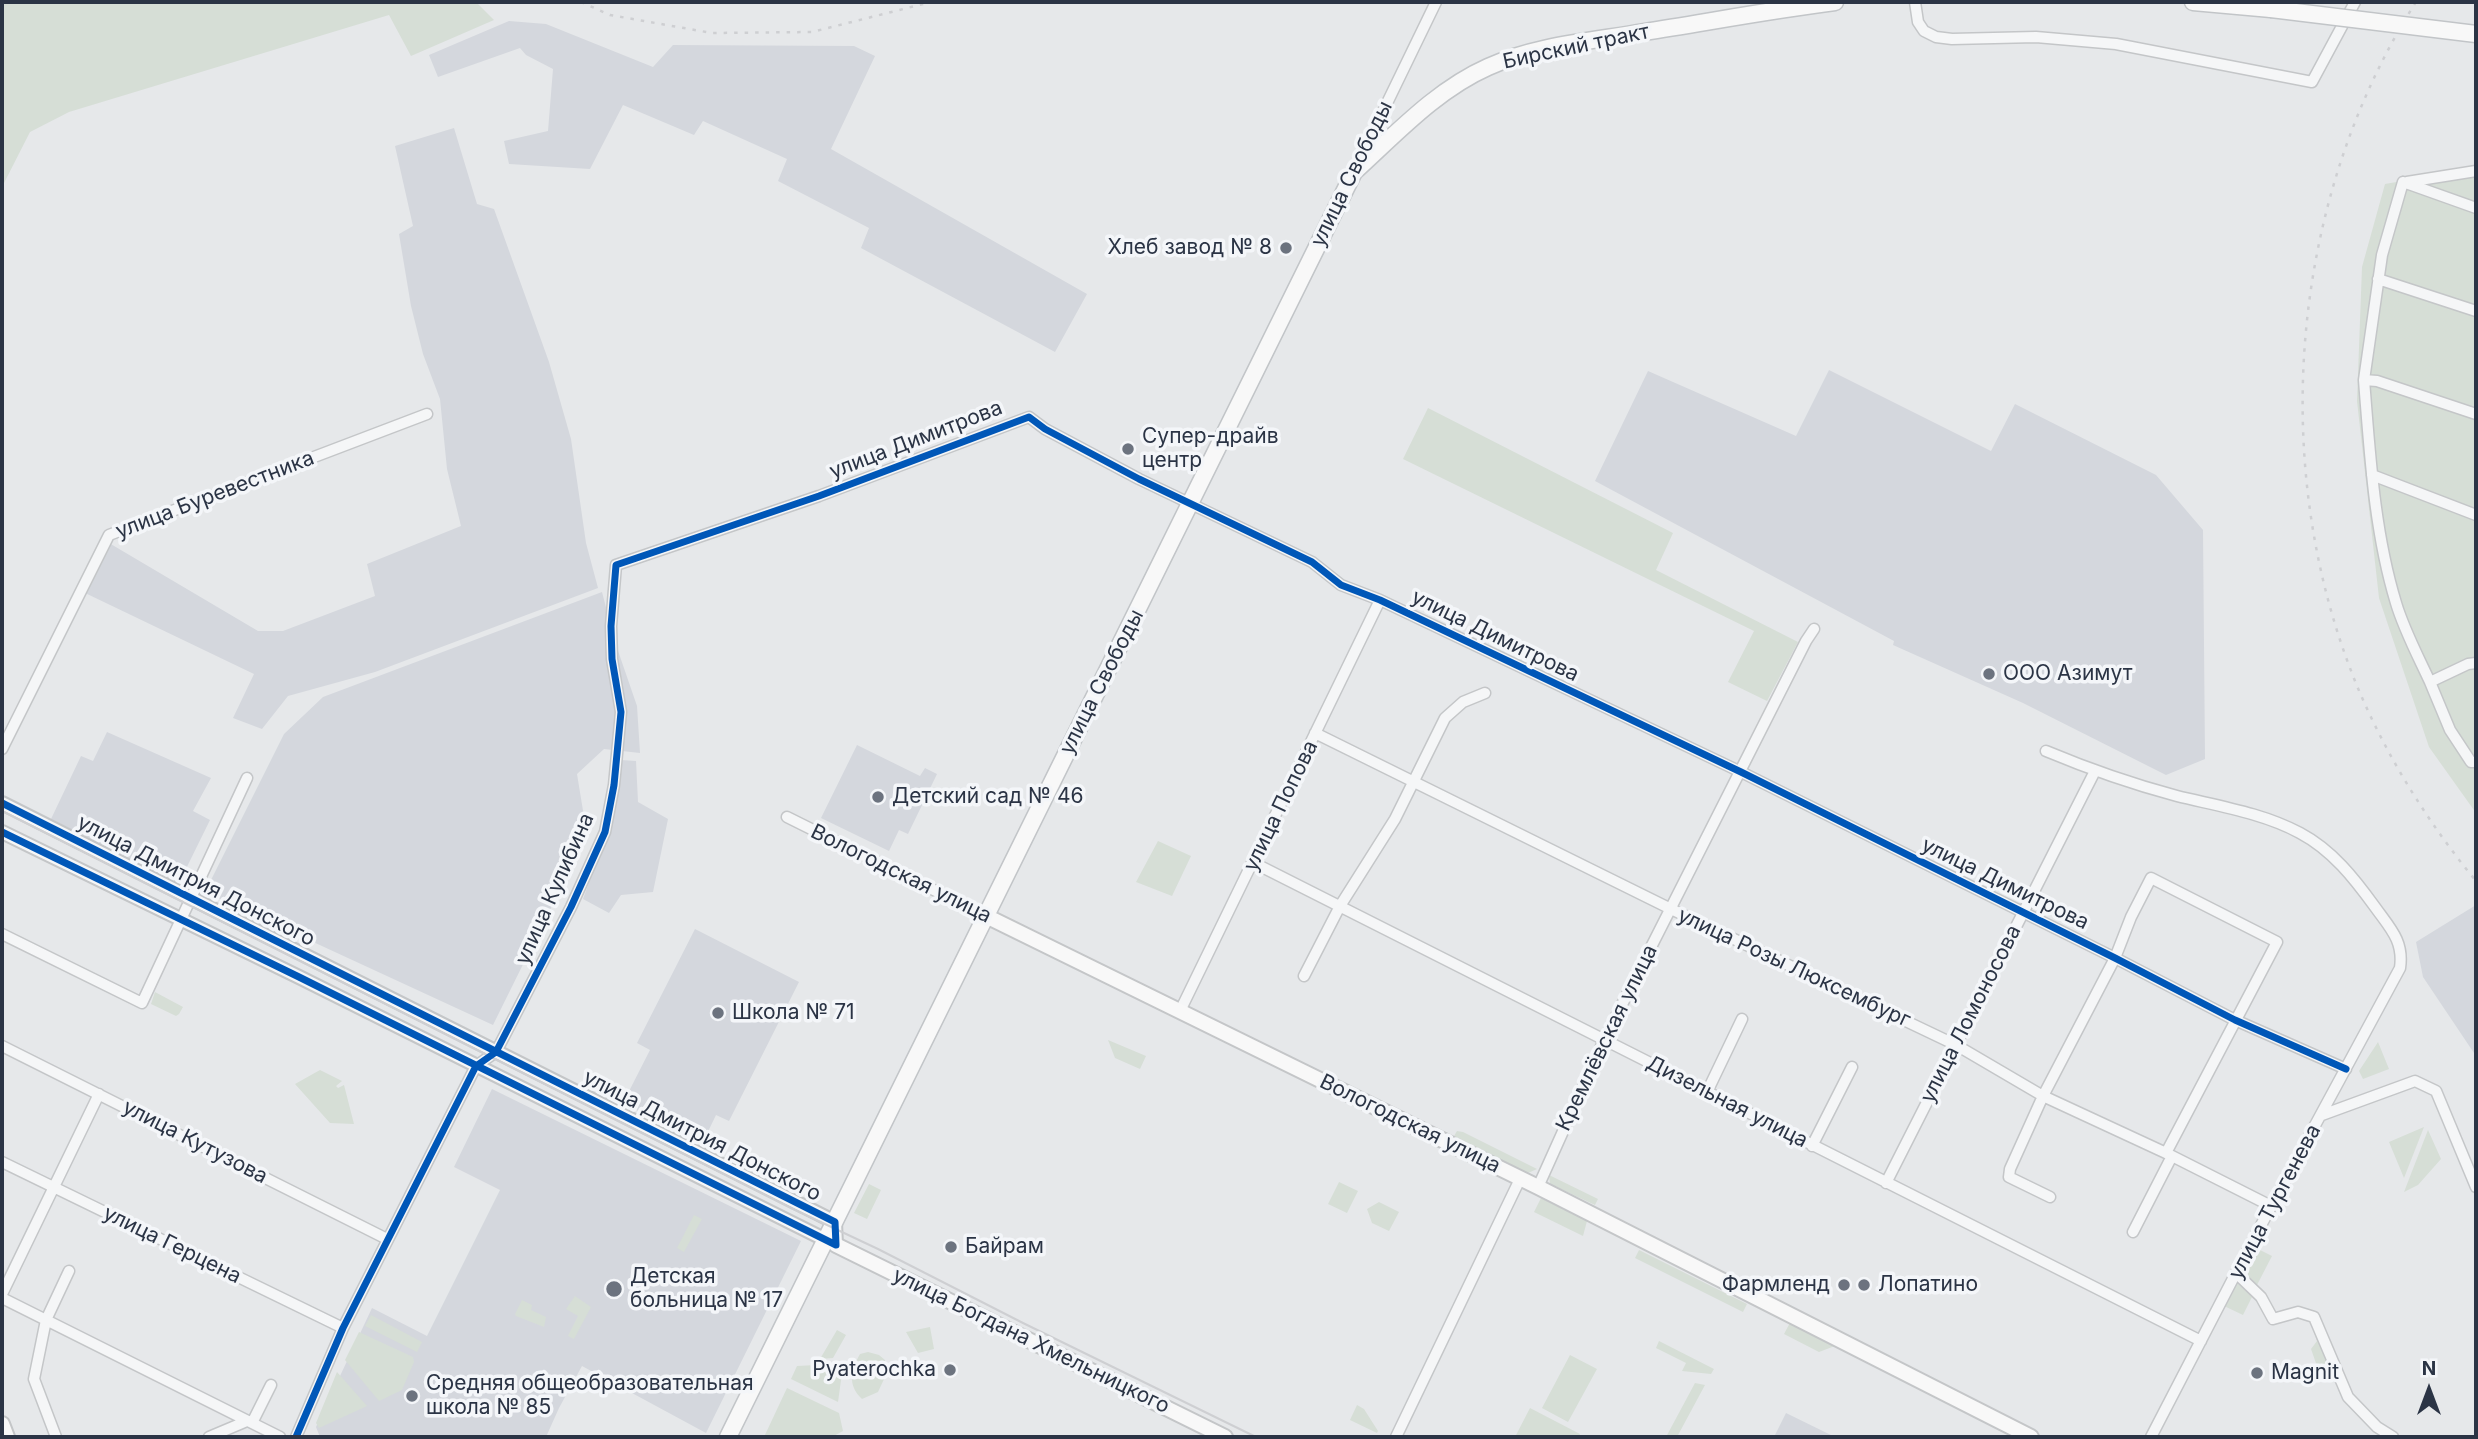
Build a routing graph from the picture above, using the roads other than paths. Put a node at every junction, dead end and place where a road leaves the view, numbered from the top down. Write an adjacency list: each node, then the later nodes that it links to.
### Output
1 (1436, 2): 7 (street, улица Свободы)
2 (1835, 2): 7 (main road, Бирский тракт)
3 (1915, 2): 5 (street)
4 (2193, 2): 6 (main road, bridge)
5 (2356, 2)
6 (2476, 34)
7 (1354, 172): 17 (main road, улица Свободы)
8 (2476, 172): 9 (street)
9 (2403, 182): 10 (street); 11 (street)
10 (2476, 208)
11 (2378, 279): 12 (street); 13 (street)
12 (2476, 311)
13 (2364, 380): 15 (street); 16 (street)
14 (427, 414): 26 (street, улица Буревестника)
15 (2476, 414)
16 (2372, 475): 18 (street); 23 (street)
17 (1191, 504): 19 (street, улица Димитрова); 20 (street, улица Димитрова); 41 (main road, улица Свободы)
18 (2476, 515)
19 (616, 565): 52 (street, улица Кулибина)
20 (1380, 600): 25 (street, улица Попова); 30 (street, улица Димитрова)
21 (1814, 629): 30 (street, Кремлёвская улица)
22 (2476, 663): 23 (street)
23 (2430, 682): 28 (street)
24 (1485, 693): 32 (street)
25 (1315, 733): 32 (street, улица Розы Люксембург); 36 (street, улица Попова)
26 (2, 749)
27 (2046, 751): 29 (street)
28 (2476, 762)
29 (2095, 771): 40 (street, улица Ломоносова); 55 (street, улица Тургенева)
30 (1741, 772): 39 (street, Кремлёвская улица); 40 (street, улица Димитрова)
31 (247, 778): 37 (street)
32 (1413, 781): 38 (street); 39 (street, улица Розы Люксембург)
33 (2, 803): 37 (street, улица Дмитрия Донского)
34 (786, 817): 41 (street, Вологодская улица)
35 (2, 832): 42 (street, улица Дмитрия Донского)
36 (1254, 863): 38 (street, Дизельная улица); 46 (street, улица Попова)
37 (190, 898): 42 (street); 52 (street, улица Дмитрия Донского)
38 (1340, 906): 45 (street); 49 (street, Дизельная улица)
39 (1671, 909): 49 (street, Кремлёвская улица); 50 (street, улица Розы Люксембург)
40 (2022, 913): 44 (street, улица Димитрова); 50 (street, улица Ломоносова)
41 (986, 915): 46 (main road, Вологодская улица); 70 (main road, улица Свободы)
42 (182, 920): 43 (street); 53 (street, улица Дмитрия Донского)
43 (2, 934)
44 (2115, 958): 48 (street, улица Димитрова); 48 (street); 58 (street)
45 (1304, 976)
46 (1180, 1011): 63 (main road, Вологодская улица)
47 (1742, 1019): 56 (street)
48 (2235, 1020): 55 (street, улица Димитрова); 61 (street)
49 (1604, 1040): 56 (street, Дизельная улица); 65 (street, Кремлёвская улица)
50 (1956, 1045): 58 (street, улица Розы Люксембург); 64 (street, улица Ломоносова)
51 (2, 1046): 57 (street, улица Кутузова)
52 (496, 1052): 53 (street); 70 (street, улица Дмитрия Донского)
53 (476, 1066): 72 (street); 73 (street, улица Дмитрия Донского)
54 (1852, 1066): 60 (street)
55 (2346, 1069): 59 (street, улица Тургенева)
56 (1707, 1093): 60 (street, Дизельная улица)
57 (99, 1094): 67 (street); 72 (street, улица Кутузова)
58 (2043, 1096): 61 (street, улица Розы Люксембург); 68 (street)
59 (2322, 1115): 66 (street); 69 (street, улица Тургенева)
60 (1812, 1146): 64 (street, Дизельная улица)
61 (2169, 1154): 69 (street, улица Розы Люксембург); 71 (street)
62 (2, 1162): 67 (street, улица Герцена)
63 (1520, 1179): 65 (main road, Вологодская улица); 90 (street)
64 (1886, 1183): 79 (street, Дизельная улица)
65 (1538, 1187): 91 (main road, Вологодская улица)
66 (2476, 1187)
67 (53, 1188): 76 (street); 78 (street, улица Герцена)
68 (2050, 1197)
69 (2272, 1206): 75 (street, улица Тургенева)
70 (835, 1222): 73 (main road, улица Свободы)
71 (2133, 1232)
72 (387, 1239): 78 (street)
73 (831, 1243): 88 (main road, улица Свободы); 89 (main road, улица Богдана Хмельницкого)
74 (69, 1271): 77 (street)
75 (2236, 1273): 79 (street, улица Тургенева); 93 (street)
76 (2, 1296): 77 (street)
77 (46, 1320): 81 (street); 85 (street)
78 (343, 1328): 83 (street)
79 (2201, 1341): 92 (street, улица Тургенева)
80 (271, 1385): 81 (street)
81 (250, 1422): 86 (street); 87 (street)
82 (2, 1424): 84 (main road)
83 (299, 1435)
84 (7, 1437)
85 (56, 1437)
86 (209, 1437)
87 (280, 1437)
88 (729, 1437)
89 (1225, 1437)
90 (1396, 1437)
91 (2031, 1437)
92 (2151, 1437)
93 (2393, 1437)

